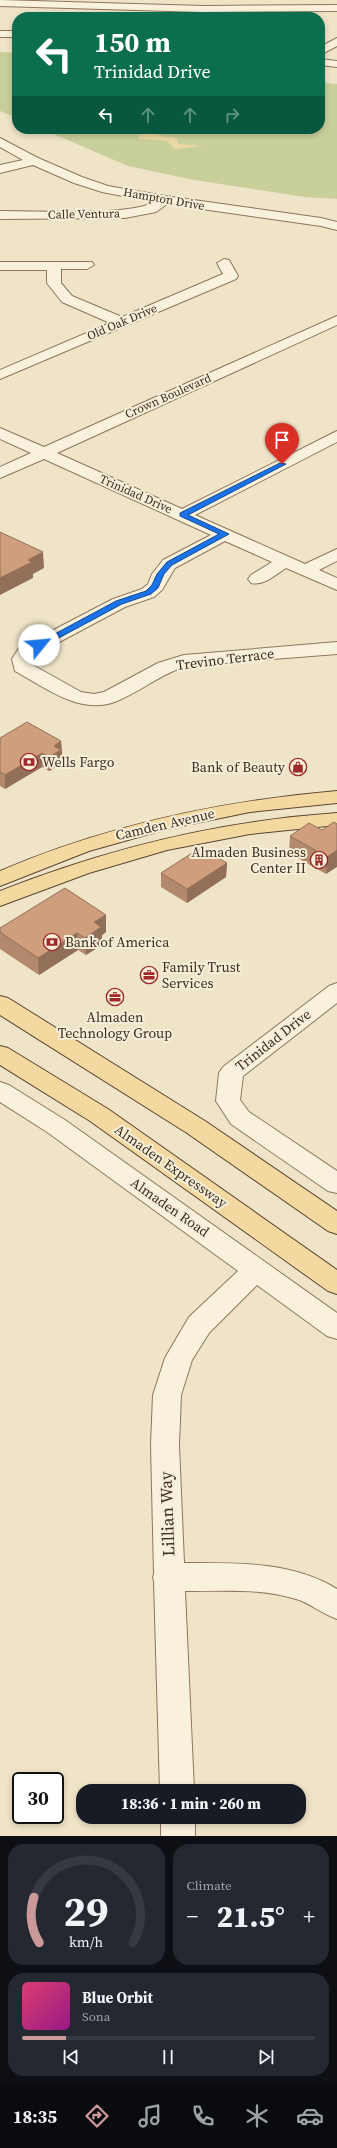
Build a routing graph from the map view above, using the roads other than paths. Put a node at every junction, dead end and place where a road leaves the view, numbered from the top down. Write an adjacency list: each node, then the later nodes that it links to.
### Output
1 (0, 3): 2 (street)
2 (102, 3): 3 (street)
3 (203, 4): 4 (street)
4 (337, 8)
5 (0, 34): 6 (street)
6 (12, 34)
7 (337, 41): 8 (street)
8 (325, 49)
9 (325, 63): 10 (street)
10 (337, 64)
11 (0, 142): 12 (street, Hampton Drive)
12 (34, 161): 13 (street); 14 (street, Hampton Drive)
13 (0, 169)
14 (165, 200): 15 (street, Calle Ventura); 16 (street, Hampton Drive)
15 (0, 215)
16 (337, 226)
17 (224, 263): 22 (street, Old Oak Drive)
18 (87, 265): 20 (street)
19 (0, 266): 20 (street)
20 (54, 266): 22 (street)
21 (337, 320): 26 (street, Crown Boulevard)
22 (121, 322): 23 (street, Old Oak Drive)
23 (0, 375)
24 (0, 433): 26 (street, Trinidad Drive)
25 (337, 436): 28 (street)
26 (44, 453): 27 (street, Crown Boulevard); 28 (street, Trinidad Drive)
27 (0, 473)
28 (182, 515): 29 (street, Trinidad Drive)
29 (225, 534): 31 (street, Trinidad Drive); 35 (street, Trevino Terrace)
30 (337, 554): 32 (street)
31 (286, 561): 32 (street, Trinidad Drive); 33 (street)
32 (306, 570): 34 (street, Trinidad Drive)
33 (257, 579)
34 (337, 584)
35 (337, 648)
36 (337, 797): 38 (main road, Camden Avenue)
37 (337, 819): 39 (main road, Camden Avenue)
38 (0, 879)
39 (0, 899)
40 (337, 991): 44 (street, Trinidad Drive)
41 (0, 1004): 45 (main road)
42 (0, 1054): 47 (main road, Almaden Expressway)
43 (0, 1091): 46 (street, Almaden Road)
44 (337, 1184)
45 (337, 1224)
46 (257, 1269): 48 (street, Almaden Road); 49 (street, Lillian Way)
47 (337, 1284)
48 (337, 1328)
49 (168, 1577): 50 (street); 51 (street, Lillian Way)
50 (337, 1605)
51 (177, 1784)
52 (178, 1824): 53 (street)
53 (178, 1836)

